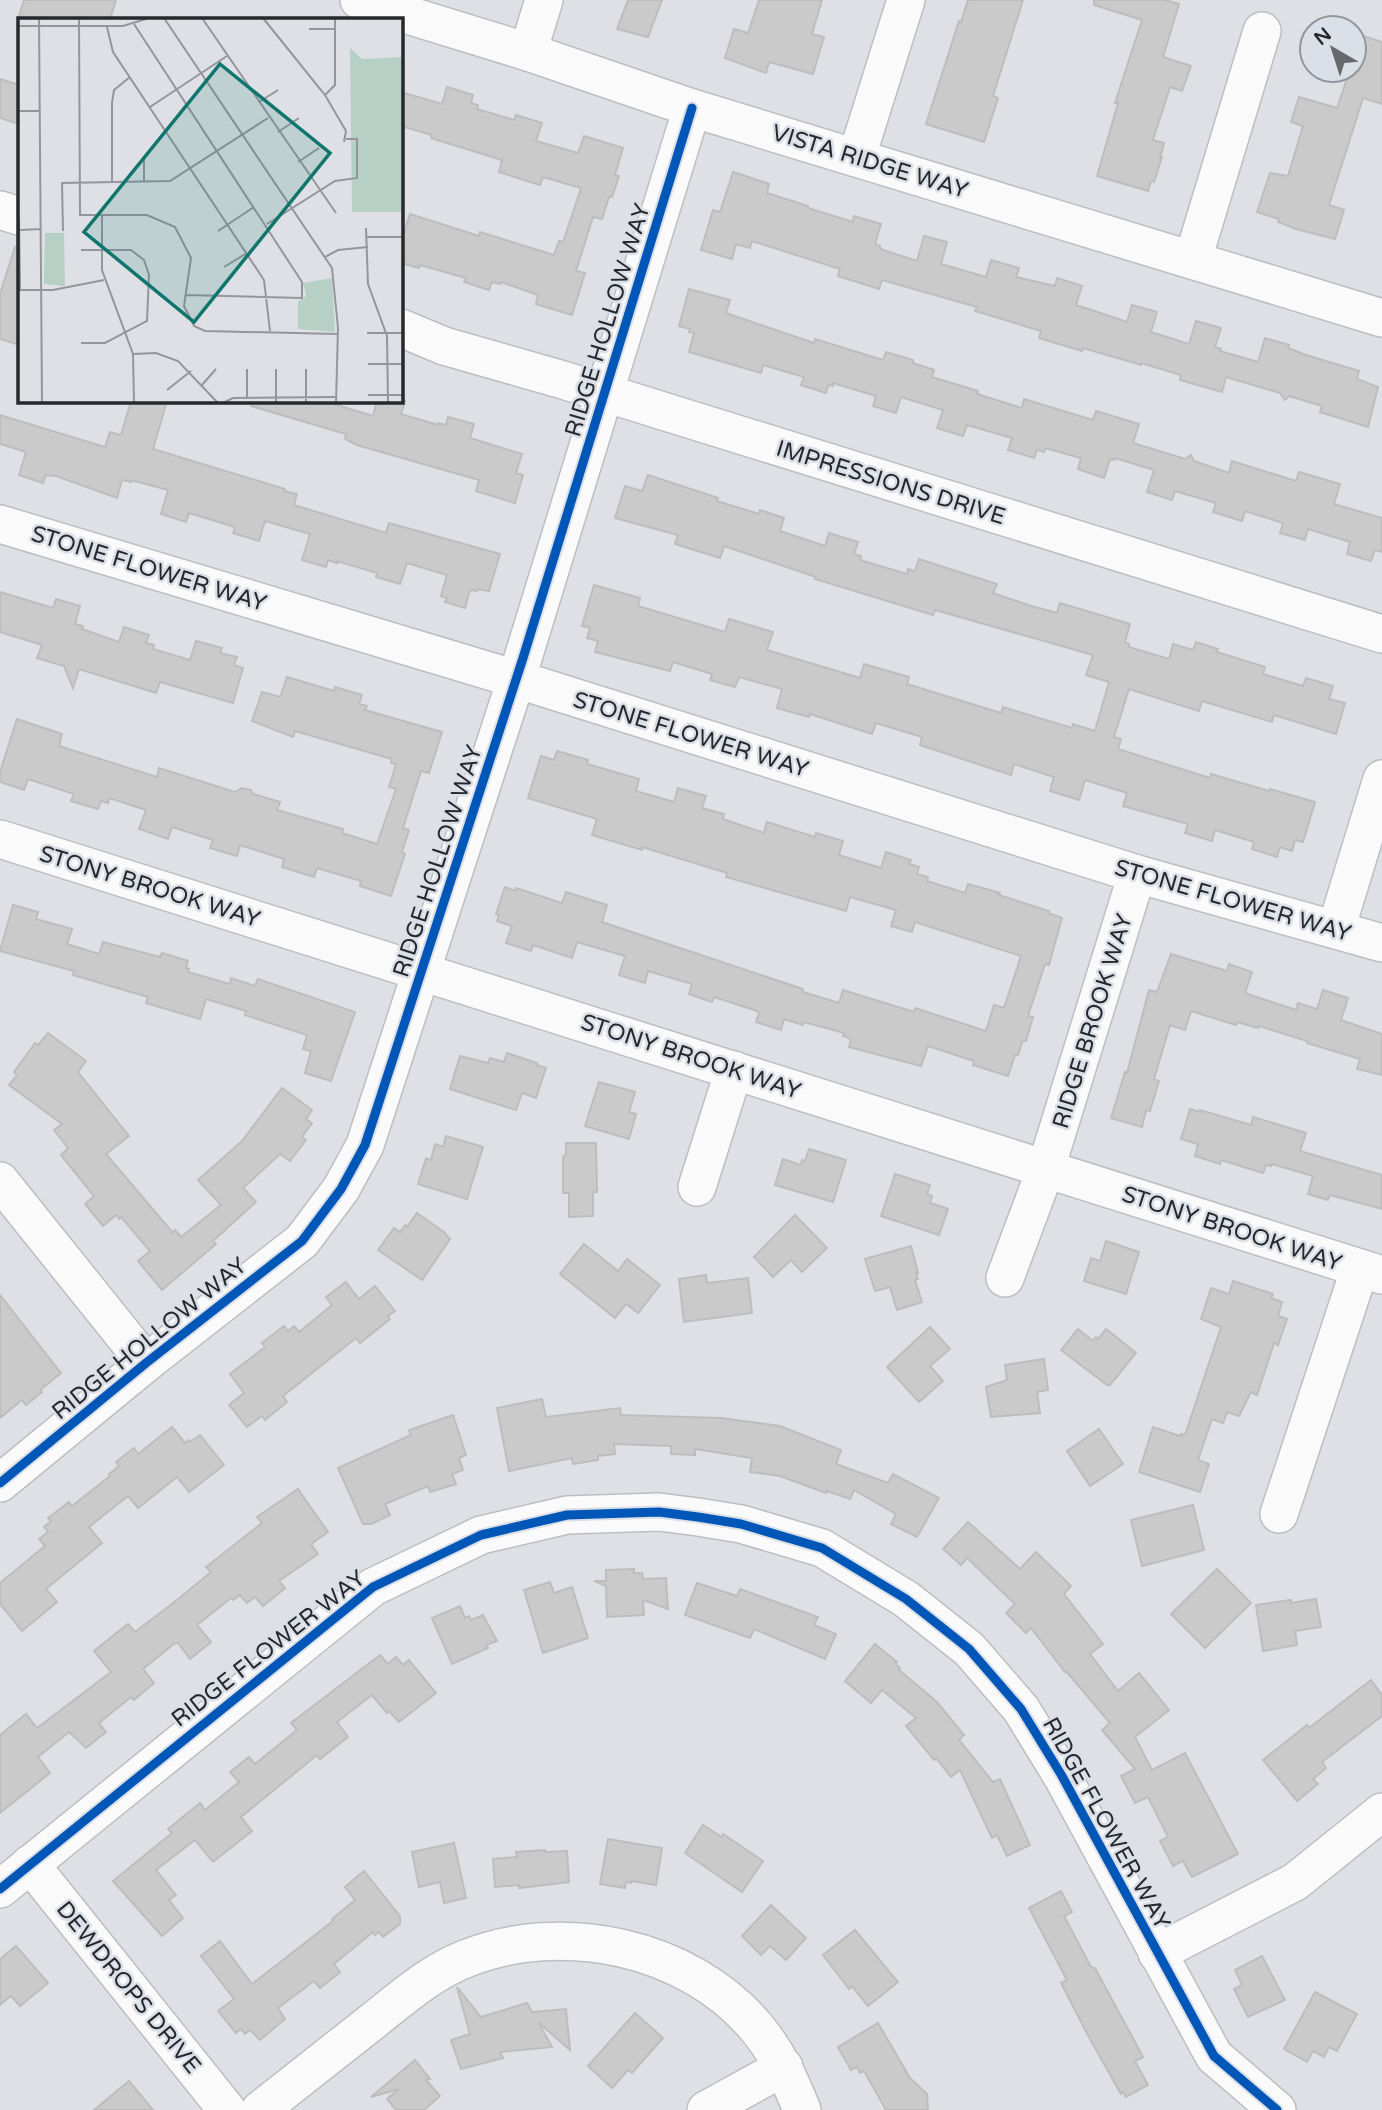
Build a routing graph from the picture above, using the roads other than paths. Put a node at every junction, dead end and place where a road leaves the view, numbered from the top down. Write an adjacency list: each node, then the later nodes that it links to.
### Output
1 (359, 0): 5 (street, VISTA RIDGE WAY)
2 (544, 0): 5 (street)
3 (906, 0): 7 (street)
4 (1262, 31): 10 (street)
5 (527, 52): 6 (street, VISTA RIDGE WAY)
6 (692, 108): 7 (street, VISTA RIDGE WAY); 13 (street, RIDGE HOLLOW WAY)
7 (857, 156): 10 (street, VISTA RIDGE WAY)
8 (0, 210): 9 (street)
9 (18, 216)
10 (1193, 259): 11 (street, VISTA RIDGE WAY)
11 (1382, 318)
12 (402, 328): 13 (street, IMPRESSIONS DRIVE)
13 (605, 394): 15 (street, IMPRESSIONS DRIVE); 16 (street, RIDGE HOLLOW WAY)
14 (0, 524): 16 (street, STONE FLOWER WAY)
15 (1382, 634)
16 (516, 679): 19 (street, STONE FLOWER WAY); 22 (street, RIDGE HOLLOW WAY)
17 (1382, 779): 20 (street)
18 (0, 839): 22 (street, STONY BROOK WAY)
19 (1137, 874): 20 (street, STONE FLOWER WAY); 24 (street, RIDGE BROOK WAY)
20 (1336, 929): 21 (street, STONE FLOWER WAY)
21 (1382, 943)
22 (422, 971): 23 (street, STONY BROOK WAY); 29 (street, RIDGE HOLLOW WAY)
23 (734, 1070): 24 (street, STONY BROOK WAY); 26 (street)
24 (1046, 1168): 27 (street, STONY BROOK WAY); 28 (street, RIDGE BROOK WAY)
25 (0, 1181): 29 (street)
26 (697, 1187)
27 (1371, 1272): 31 (street)
28 (1005, 1278)
29 (146, 1363): 30 (street, RIDGE HOLLOW WAY)
30 (0, 1483)
31 (1279, 1514)
32 (1382, 1812): 35 (street)
33 (30, 1864): 34 (street, RIDGE FLOWER WAY); 35 (street, RIDGE FLOWER WAY); 37 (street, DEWDROPS DRIVE)
34 (0, 1889)
35 (1157, 1953): 41 (street, RIDGE FLOWER WAY)
36 (784, 2067): 38 (street); 39 (street); 40 (street)
37 (227, 2110)
38 (260, 2110)
39 (706, 2110)
40 (802, 2110)
41 (1277, 2110)

